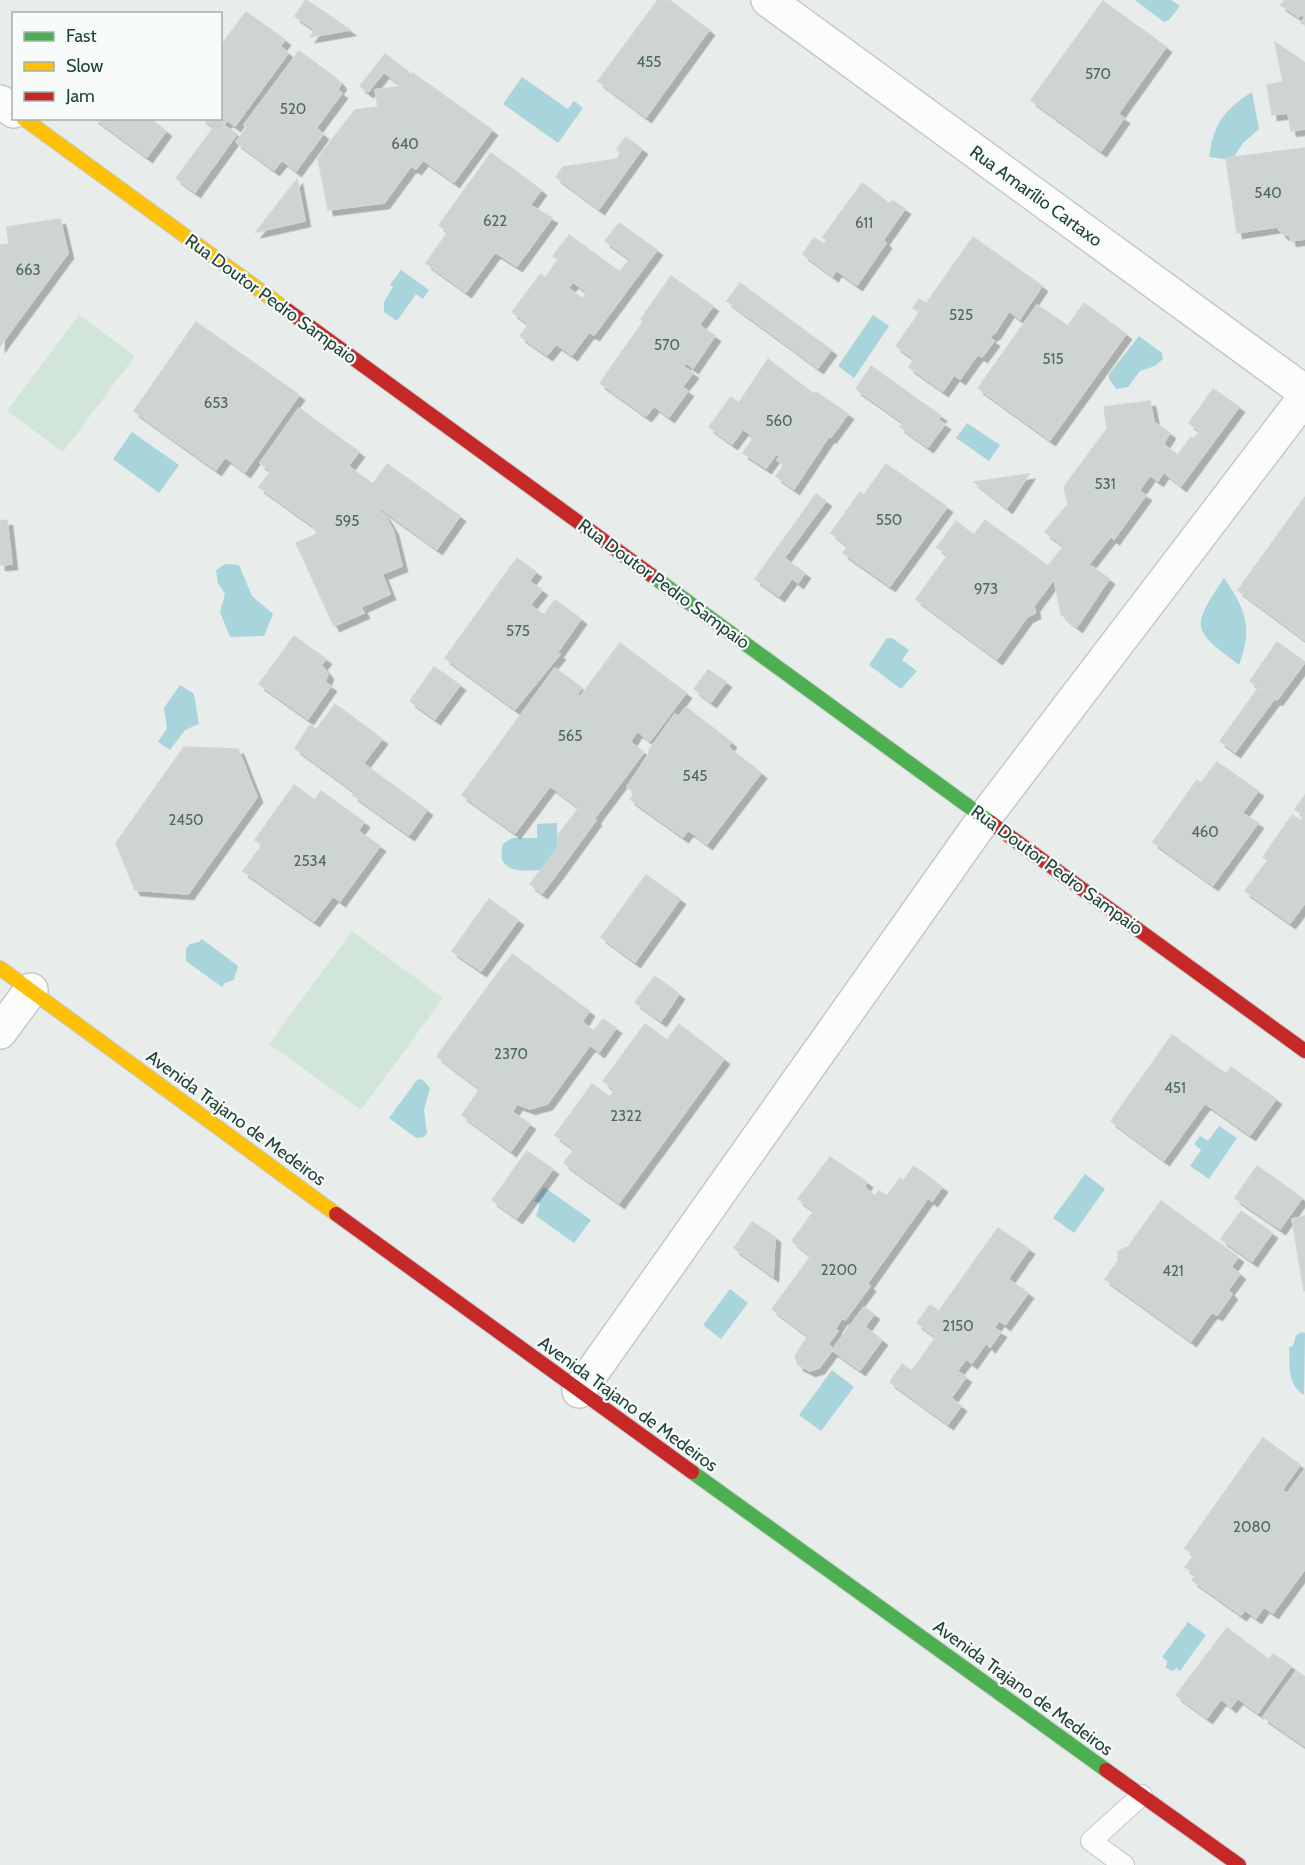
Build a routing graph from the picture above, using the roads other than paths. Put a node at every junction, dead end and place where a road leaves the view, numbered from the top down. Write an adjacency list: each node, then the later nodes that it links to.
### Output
1 (768, 0): 3 (street, Rua Amarílio Cartaxo)
2 (26, 120): 5 (street, Rua Doutor Pedro Sampaio)
3 (1305, 392)
4 (1305, 397): 5 (street)
5 (985, 818): 9 (street, Rua Doutor Pedro Sampaio); 10 (street)
6 (0, 968): 7 (street, Avenida Trajano de Medeiros)
7 (31, 990): 8 (street); 10 (street, Avenida Trajano de Medeiros)
8 (0, 1032)
9 (1305, 1051)
10 (579, 1392): 11 (street, Avenida Trajano de Medeiros)
11 (1142, 1795): 12 (lane); 13 (street, Avenida Trajano de Medeiros)
12 (1124, 1865)
13 (1239, 1865)

